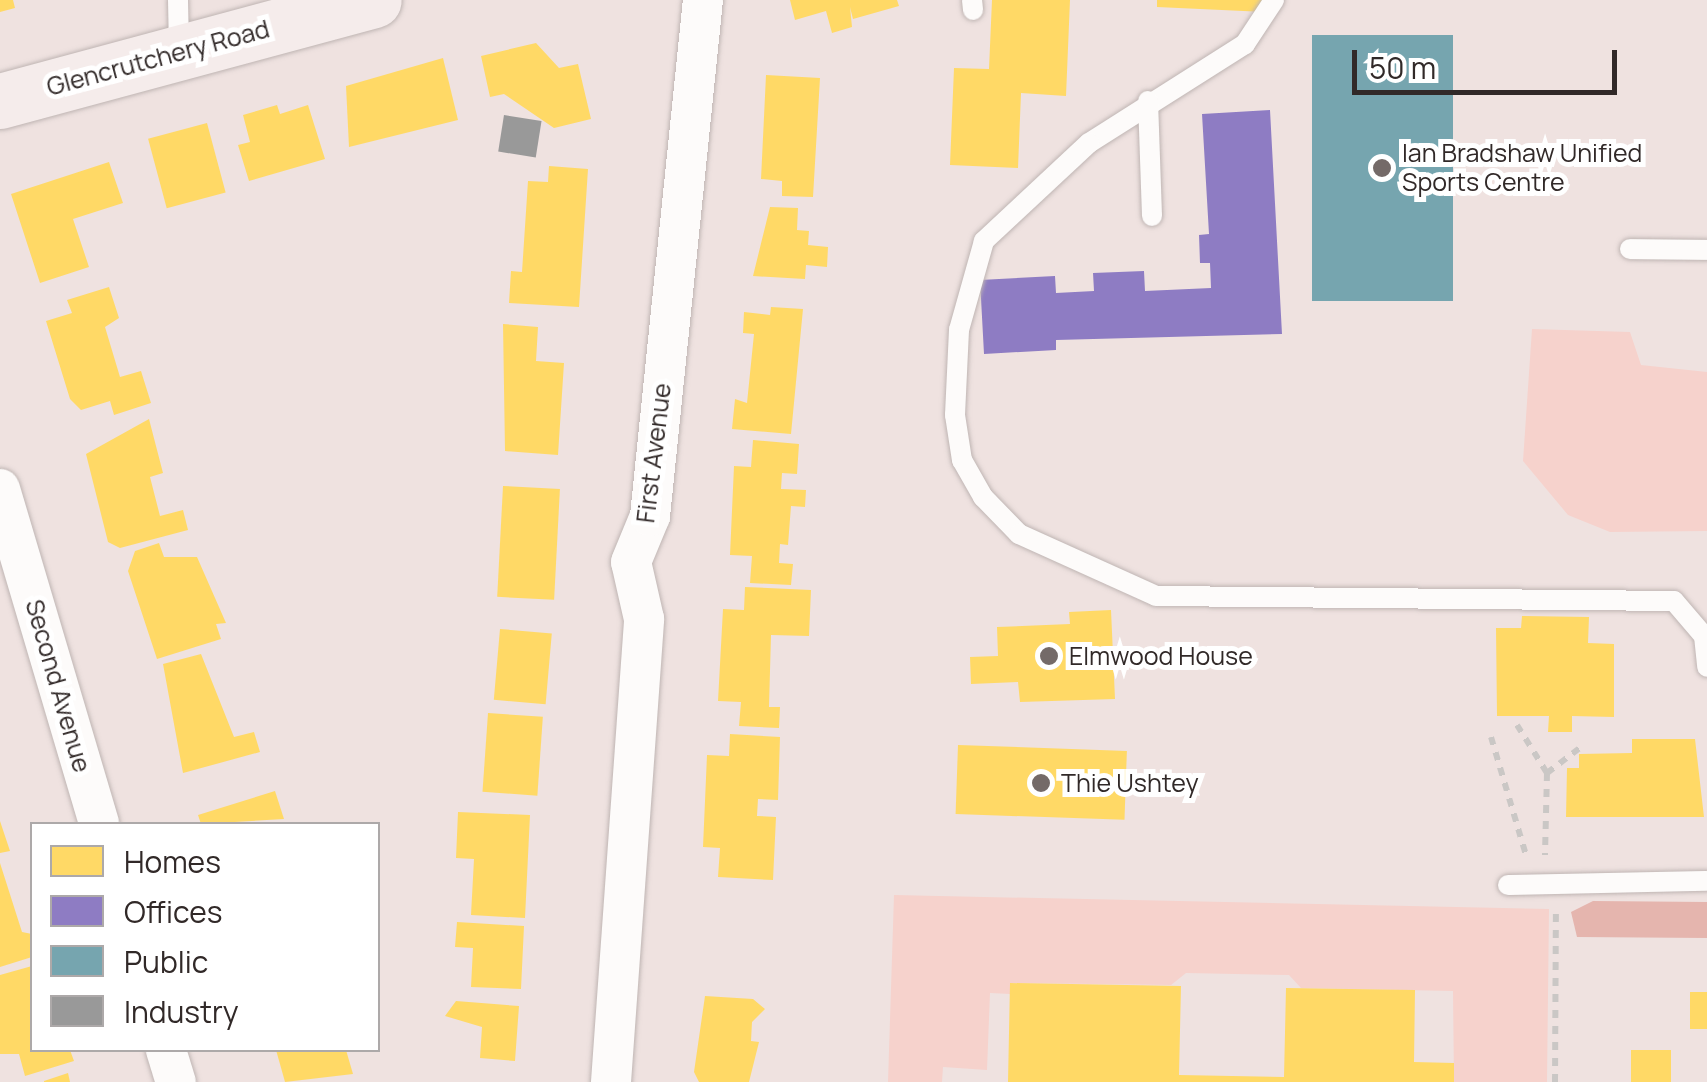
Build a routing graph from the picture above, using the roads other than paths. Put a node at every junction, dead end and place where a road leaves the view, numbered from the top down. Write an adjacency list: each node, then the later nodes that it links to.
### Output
1 (374, 0): 4 (highway, Glencrutchery Road)
2 (703, 0): 17 (street, First Avenue)
3 (1274, 0): 6 (lane)
4 (179, 26): 5 (highway, Glencrutchery Road)
5 (0, 101)
6 (1148, 101): 7 (lane); 11 (lane)
7 (1152, 216)
8 (1630, 249): 9 (lane)
9 (1707, 250)
10 (0, 489): 12 (street, Second Avenue)
11 (1707, 667)
12 (98, 822)
13 (1707, 881): 14 (lane)
14 (1508, 885)
15 (167, 1052): 16 (street)
16 (176, 1082)
17 (610, 1082)

